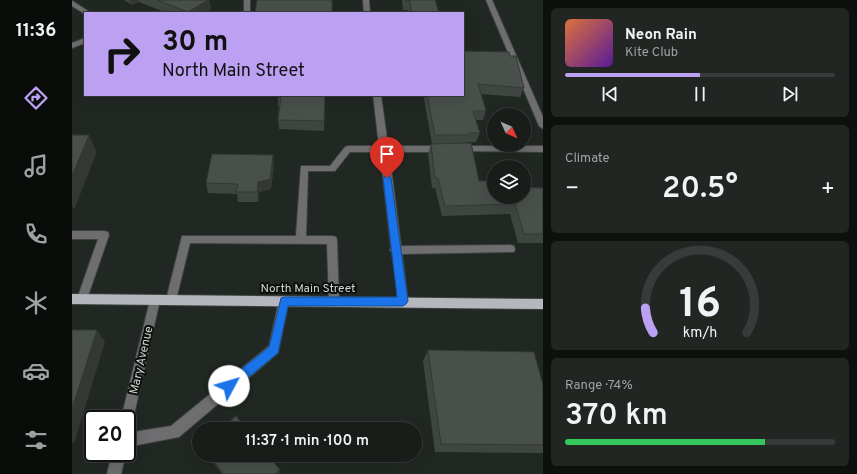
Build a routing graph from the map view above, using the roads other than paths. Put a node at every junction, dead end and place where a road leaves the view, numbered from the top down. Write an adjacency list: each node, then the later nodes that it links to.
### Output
1 (247, 0): 6 (street)
2 (366, 0): 7 (street)
3 (488, 0): 11 (street)
4 (72, 3): 5 (street)
5 (86, 12)
6 (247, 12)
7 (367, 12)
8 (84, 40): 9 (street)
9 (72, 46)
10 (377, 96): 12 (street)
11 (543, 126)
12 (383, 149): 13 (street); 15 (street); 17 (street)
13 (543, 149)
14 (72, 235): 18 (street)
15 (301, 240): 20 (street); 22 (street)
16 (510, 249): 17 (street)
17 (396, 250): 23 (street)
18 (77, 299): 19 (main road, North Main Street)
19 (155, 300): 20 (main road, North Main Street); 25 (street, Mary Avenue)
20 (171, 300): 21 (main road, North Main Street)
21 (284, 301): 22 (main road, North Main Street); 26 (street)
22 (334, 301): 23 (main road, North Main Street)
23 (403, 301): 24 (main road, North Main Street)
24 (543, 304)
25 (129, 410)
26 (136, 438)
27 (117, 462): 28 (street)
28 (114, 474)

